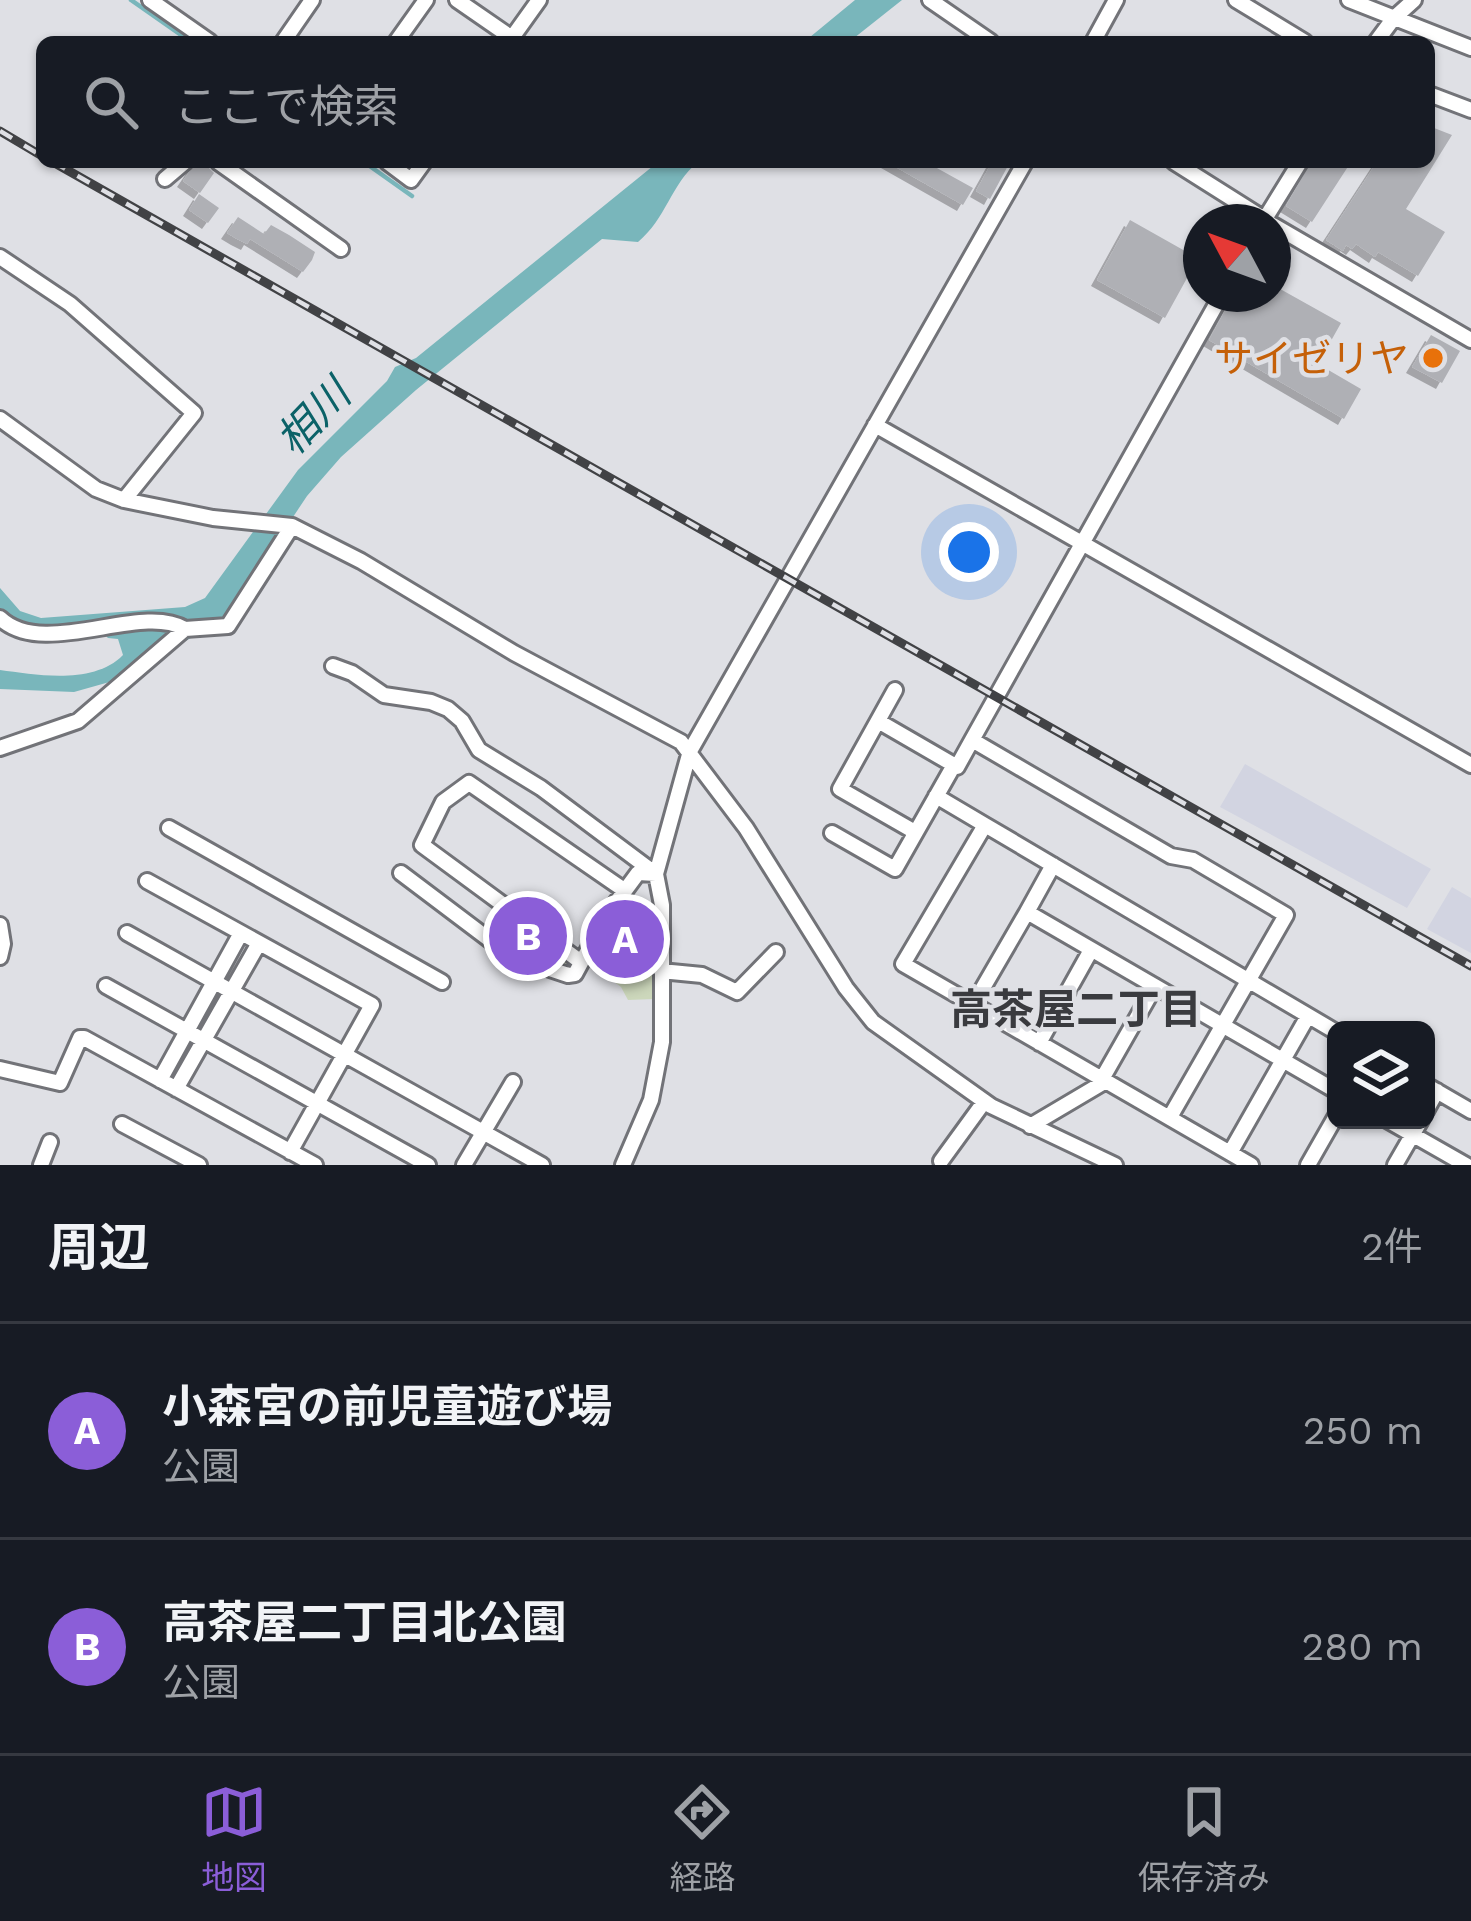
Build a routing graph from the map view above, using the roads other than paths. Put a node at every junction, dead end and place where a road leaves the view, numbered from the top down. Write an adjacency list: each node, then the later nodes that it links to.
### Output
1 (150, 0): 12 (street)
2 (312, 0): 13 (street)
3 (426, 0): 14 (street)
4 (457, 0): 15 (street)
5 (539, 0): 16 (street)
6 (930, 0): 17 (street)
7 (1116, 0): 18 (street)
8 (1236, 0): 19 (street)
9 (1348, 0): 11 (street)
10 (1414, 0): 11 (street)
11 (1391, 21): 20 (street); 21 (street)
12 (201, 36)
13 (287, 36)
14 (401, 36)
15 (506, 36)
16 (514, 36)
17 (982, 36)
18 (1096, 36)
19 (1295, 36)
20 (1380, 36)
21 (1471, 48)
22 (1435, 96): 23 (street)
23 (1471, 110)
24 (178, 168): 31 (street)
25 (226, 168): 35 (street)
26 (394, 168): 27 (street)
27 (420, 168)
28 (1022, 168): 40 (street)
29 (1183, 168): 32 (street)
30 (1297, 168): 33 (street)
31 (165, 179)
32 (1239, 204)
33 (1277, 204)
34 (1291, 236): 38 (street)
35 (341, 249)
36 (0, 257): 41 (street)
37 (1212, 312): 43 (street)
38 (1471, 340)
39 (0, 419): 41 (street)
40 (875, 425): 43 (street); 51 (street)
41 (124, 500): 42 (street)
42 (292, 526): 45 (street); 51 (street)
43 (1080, 544): 49 (street); 53 (street)
44 (0, 618): 45 (street)
45 (185, 628): 50 (street)
46 (333, 666): 61 (street)
47 (895, 690): 48 (street)
48 (878, 721): 52 (street); 57 (street)
49 (972, 740): 52 (street); 74 (street)
50 (0, 748)
51 (690, 751): 61 (street); 96 (street)
52 (954, 765): 54 (street)
53 (1471, 765)
54 (936, 796): 55 (street); 57 (street)
55 (985, 825): 59 (street); 80 (street)
56 (169, 828): 76 (street)
57 (915, 832): 58 (street)
58 (832, 833)
59 (1053, 865): 64 (street); 74 (street)
60 (401, 873): 72 (street)
61 (656, 874): 63 (street); 73 (street)
62 (147, 881): 67 (street)
63 (624, 890): 72 (street); 72 (street)
64 (1027, 912): 69 (street); 80 (street)
65 (0, 925): 71 (street)
66 (127, 933): 75 (street)
67 (241, 933): 68 (street); 75 (street)
68 (259, 943): 79 (street); 87 (street)
69 (1091, 950): 78 (street); 86 (street)
70 (776, 952): 73 (street)
71 (0, 957)
72 (581, 962)
73 (662, 971): 117 (street)
74 (1247, 981): 81 (street); 82 (street)
75 (214, 982): 79 (street); 84 (street)
76 (442, 982)
77 (106, 986): 84 (street)
78 (1155, 986): 82 (street); 91 (street)
79 (231, 992): 85 (street); 87 (street)
80 (973, 1005): 86 (street)
81 (1308, 1016): 83 (street); 88 (street)
82 (1222, 1024): 88 (street); 99 (street)
83 (1327, 1027)
84 (187, 1030): 85 (street); 90 (street)
85 (204, 1040): 94 (street); 97 (street)
86 (1039, 1043): 91 (street)
87 (344, 1055): 97 (street); 105 (street)
88 (1283, 1059): 93 (street); 109 (street)
89 (0, 1069): 90 (street)
90 (160, 1080): 94 (street)
91 (1104, 1080): 99 (street); 101 (street)
92 (512, 1082): 105 (street)
93 (1327, 1086)
94 (176, 1089): 108 (street)
95 (1435, 1090): 98 (street)
96 (984, 1102): 101 (street); 110 (street)
97 (317, 1103): 108 (street); 114 (street)
98 (1471, 1112)
99 (1170, 1117): 109 (street)
100 (122, 1124): 113 (street)
101 (1030, 1126): 118 (street)
102 (1329, 1129): 120 (street)
103 (1402, 1129): 106 (street)
104 (1415, 1129): 106 (street)
105 (483, 1132): 115 (street); 116 (street)
106 (1412, 1135): 121 (street); 122 (street)
107 (50, 1142): 112 (street)
108 (290, 1152): 111 (street)
109 (1230, 1153): 119 (street)
110 (941, 1161)
111 (308, 1163)
112 (41, 1165)
113 (199, 1165)
114 (428, 1165)
115 (464, 1165)
116 (542, 1165)
117 (623, 1165)
118 (1115, 1165)
119 (1251, 1165)
120 (1308, 1165)
121 (1395, 1165)
122 (1466, 1165)

